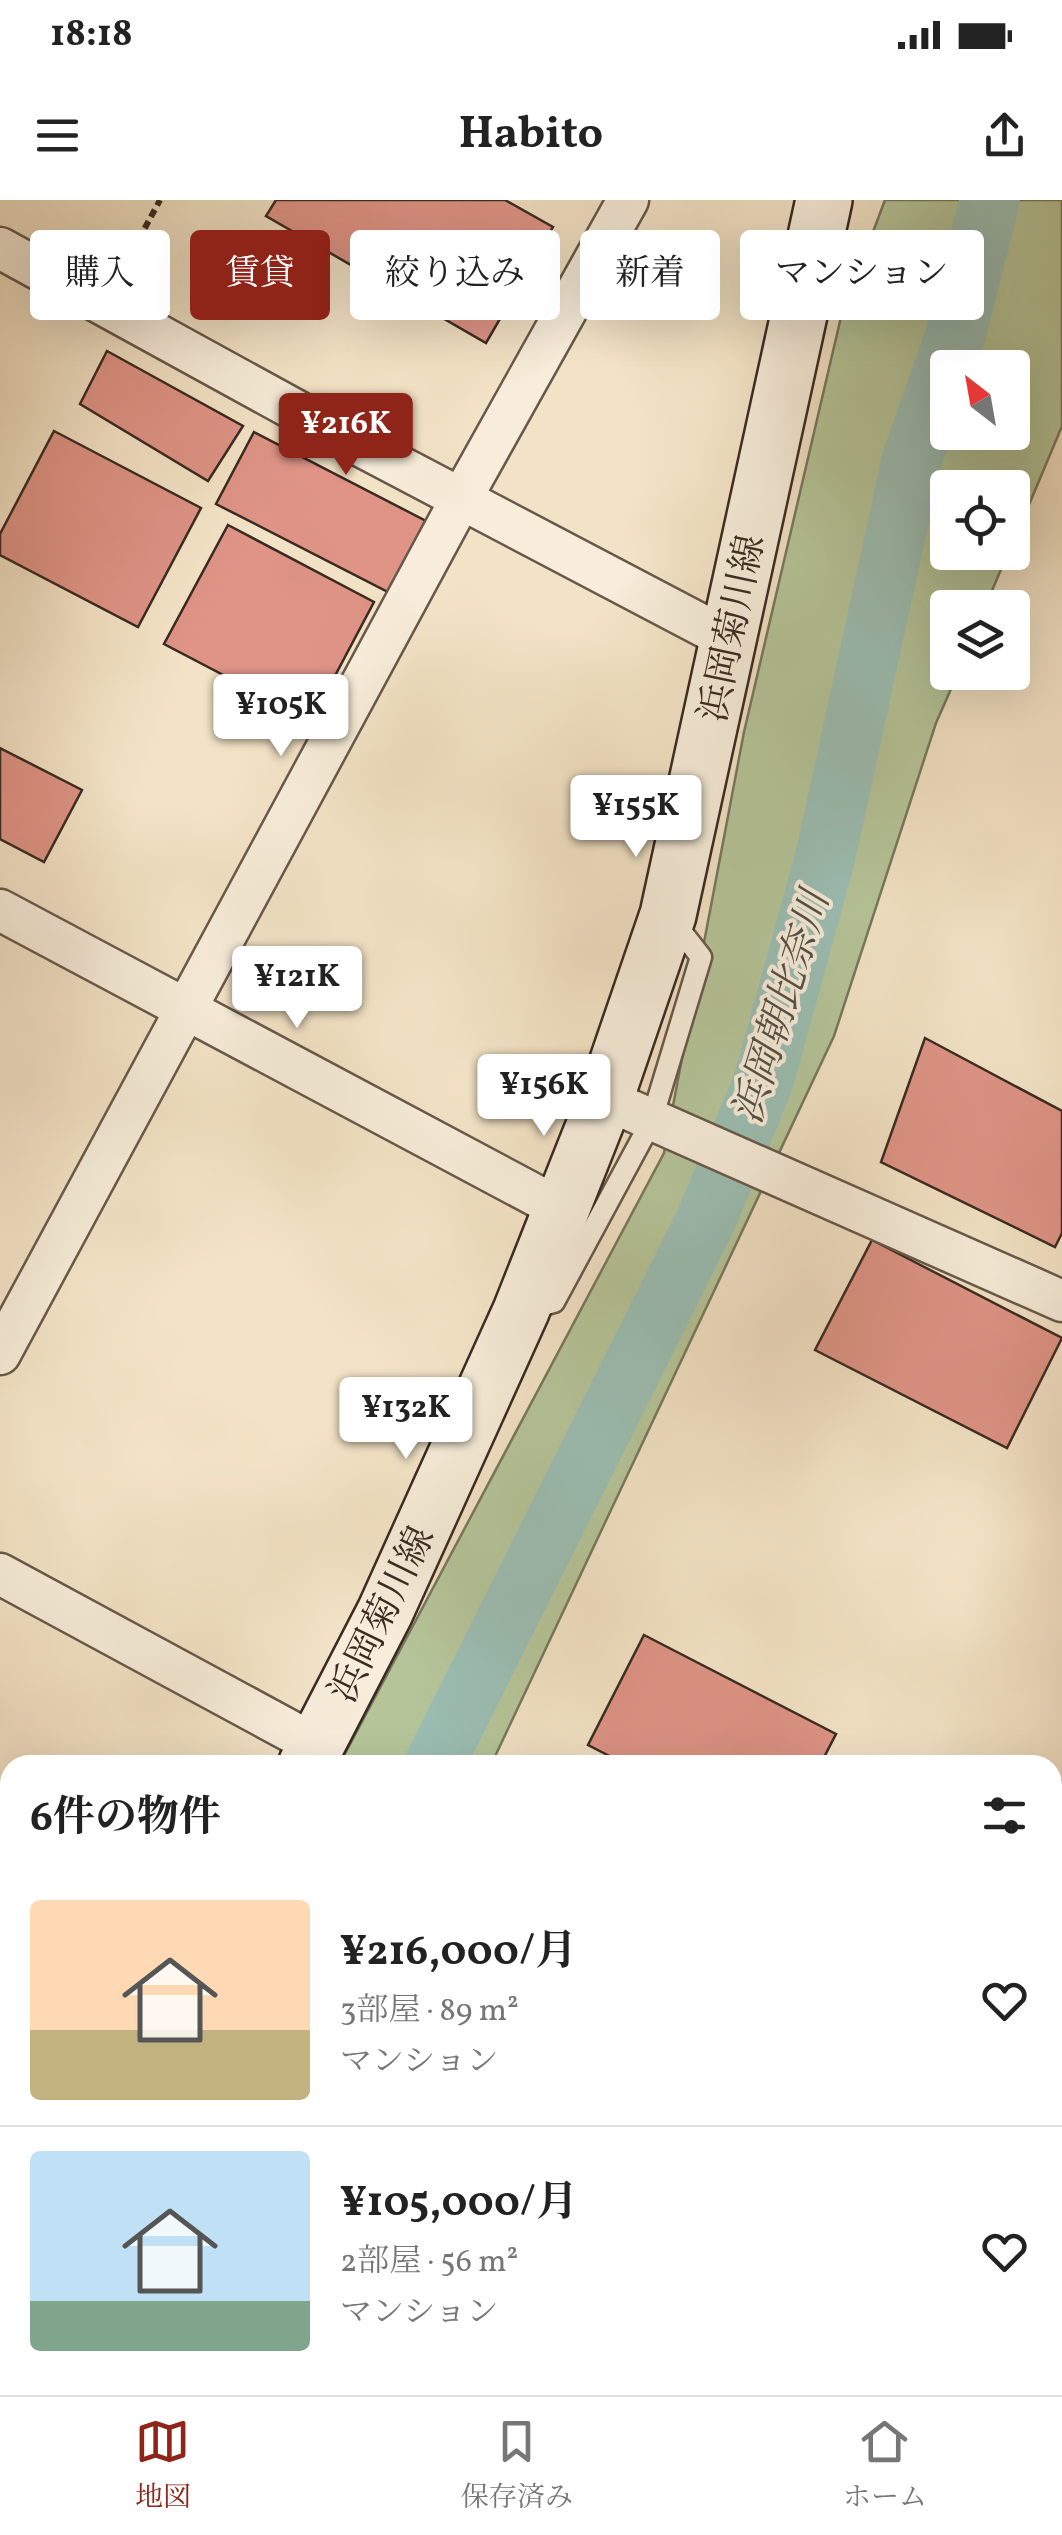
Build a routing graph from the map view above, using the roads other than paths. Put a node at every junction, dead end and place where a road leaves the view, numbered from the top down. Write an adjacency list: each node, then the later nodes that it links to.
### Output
1 (628, 200): 4 (street)
2 (824, 200): 5 (main road, 浜岡菊川線)
3 (0, 248): 4 (street)
4 (460, 499): 5 (street); 7 (street)
5 (728, 639): 8 (main road, 浜岡菊川線)
6 (0, 910): 7 (street)
7 (185, 1012): 9 (street); 12 (street)
8 (628, 1110): 9 (main road, 浜岡菊川線); 10 (street); 11 (lane)
9 (562, 1210): 11 (main road, 浜岡菊川線)
10 (1062, 1300)
11 (521, 1311): 14 (main road, 浜岡菊川線)
12 (0, 1354)
13 (0, 1574): 14 (street)
14 (311, 1755)

